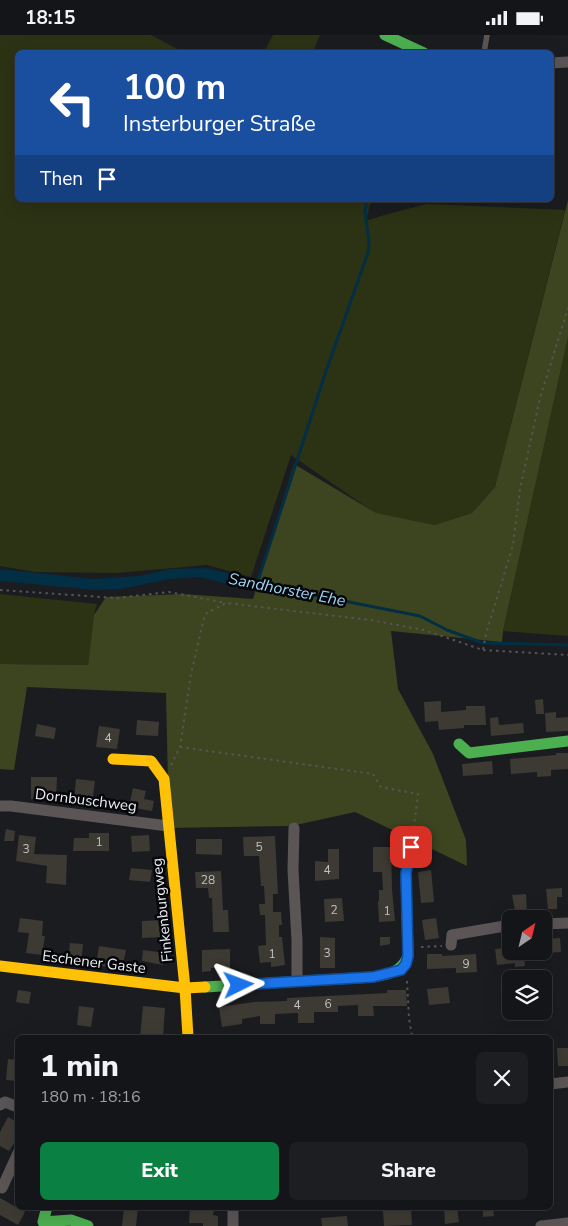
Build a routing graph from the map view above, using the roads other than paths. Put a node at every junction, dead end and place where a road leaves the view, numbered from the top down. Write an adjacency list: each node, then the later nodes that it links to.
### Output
1 (385, 35): 3 (street)
2 (486, 35): 4 (lane)
3 (418, 50)
4 (484, 50)
5 (568, 62): 6 (street)
6 (554, 63)
7 (568, 741): 8 (street)
8 (459, 744)
9 (113, 759): 11 (street, Finkenburgweg)
10 (0, 806): 11 (street, Dornbuschweg)
11 (168, 826): 20 (street, Finkenburgweg)
12 (294, 828): 19 (street)
13 (411, 847): 19 (street, Eschener Gaste)
14 (568, 923): 15 (street)
15 (552, 924)
16 (502, 927): 17 (street)
17 (452, 945)
18 (0, 966): 20 (street, Eschener Gaste)
19 (297, 981): 20 (street, Eschener Gaste)
20 (185, 989): 21 (street, Finkenburgweg)
21 (188, 1035)
22 (568, 1082): 23 (street)
23 (553, 1084)
24 (0, 1105): 25 (street)
25 (15, 1106)
26 (15, 1160): 27 (street)
27 (2, 1188)
28 (47, 1210): 31 (street)
29 (233, 1210): 33 (street)
30 (568, 1223): 34 (street)
31 (41, 1224): 32 (street)
32 (88, 1226)
33 (234, 1226)
34 (541, 1226)

